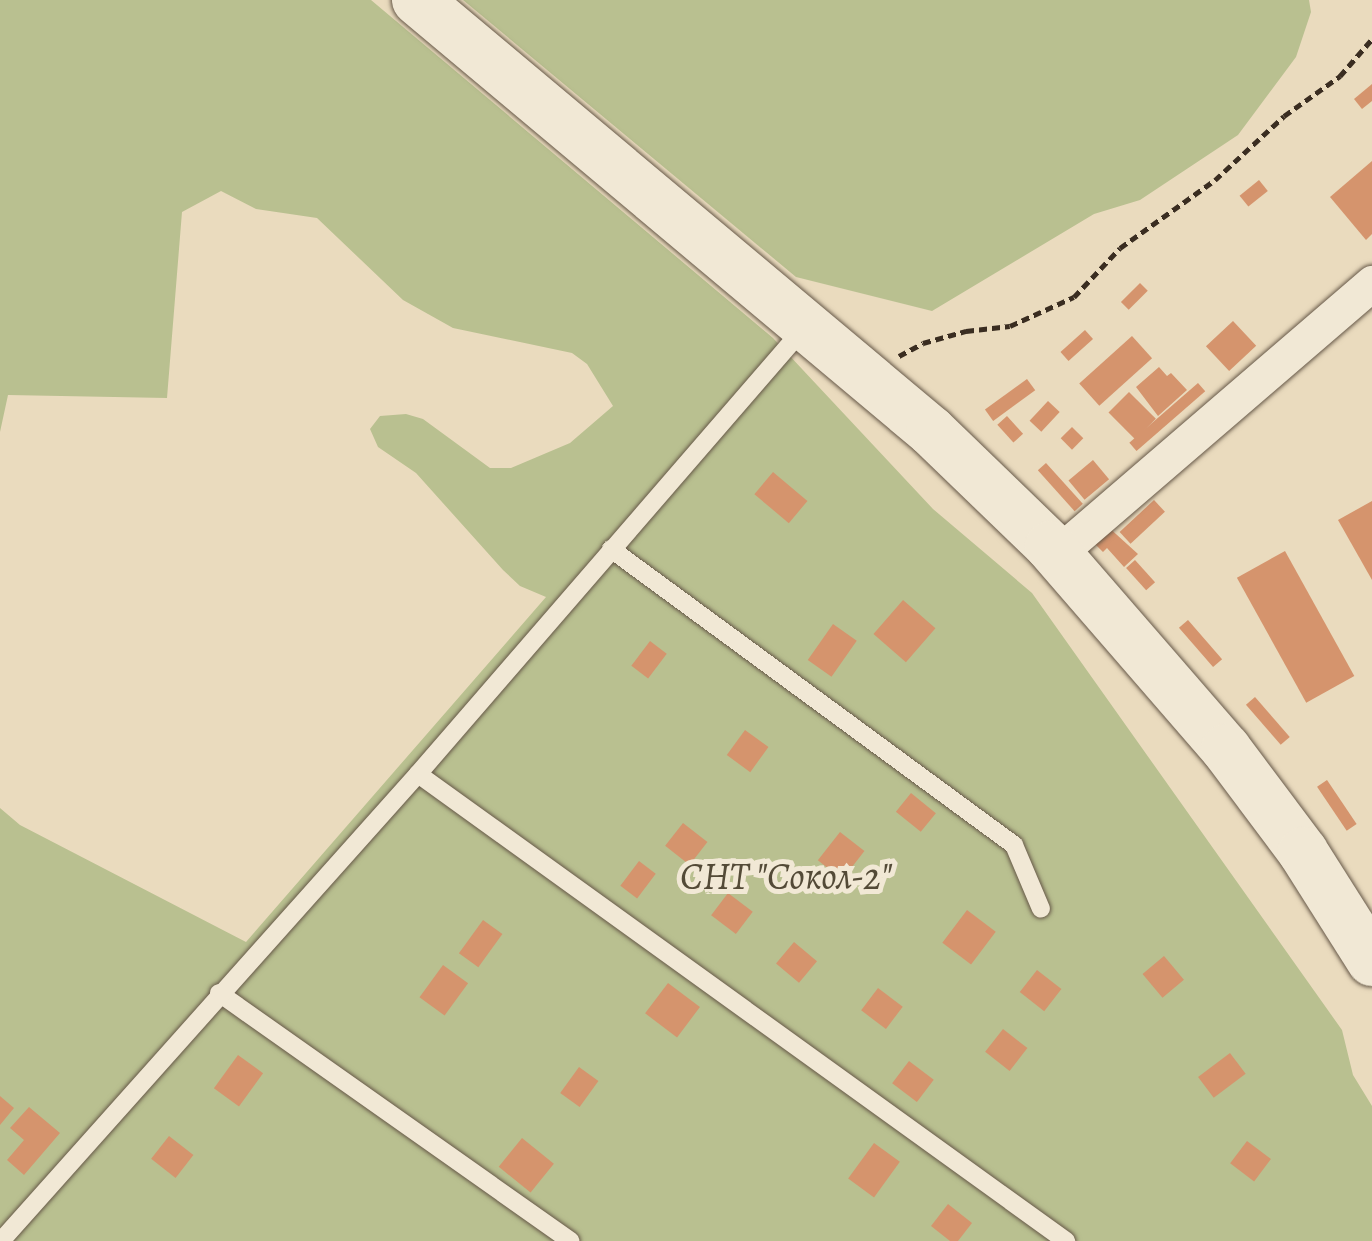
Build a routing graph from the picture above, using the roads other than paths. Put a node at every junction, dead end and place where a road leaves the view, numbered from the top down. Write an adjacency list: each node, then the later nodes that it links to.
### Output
1 (417, 0): 3 (street)
2 (1372, 283): 5 (street)
3 (807, 324): 4 (lane); 5 (street)
4 (612, 549): 6 (lane); 7 (lane)
5 (1057, 554): 8 (street)
6 (418, 774): 9 (lane); 12 (lane)
7 (1040, 909)
8 (1372, 961)
9 (219, 993): 10 (lane); 11 (lane)
10 (6, 1236)
11 (570, 1241)
12 (1066, 1241)

